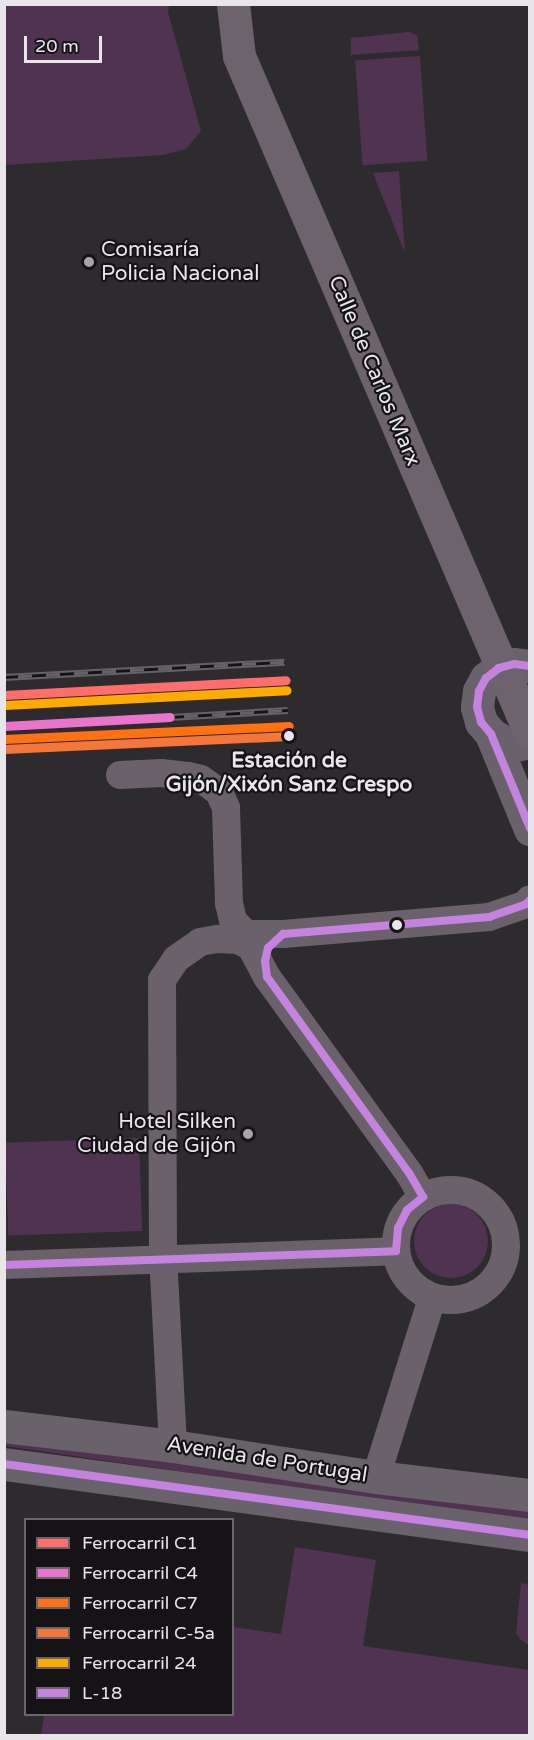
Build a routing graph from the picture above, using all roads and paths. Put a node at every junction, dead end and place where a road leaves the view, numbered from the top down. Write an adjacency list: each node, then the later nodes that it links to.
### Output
1 (233, 4): 3 (main road, Calle de Carlos Marx, bridge)
2 (530, 666): 4 (main road)
3 (530, 733)
4 (491, 734): 5 (main road); 7 (main road)
5 (530, 742)
6 (120, 775): 10 (street)
7 (530, 829)
8 (530, 899): 9 (street)
9 (283, 934): 10 (street); 11 (street)
10 (236, 936): 11 (street); 15 (street)
11 (267, 977): 12 (street)
12 (423, 1197): 13 (street); 14 (street)
13 (518, 1239): 17 (street)
14 (396, 1251): 15 (street); 17 (street)
15 (163, 1258): 16 (street); 19 (street)
16 (4, 1265)
17 (432, 1298): 21 (street)
18 (4, 1426): 19 (main road, Avenida de Portugal)
19 (173, 1446): 21 (main road, Avenida de Portugal)
20 (4, 1464): 23 (main road, Avenida de Portugal)
21 (376, 1477): 22 (main road, Avenida de Portugal)
22 (530, 1495)
23 (530, 1535)

